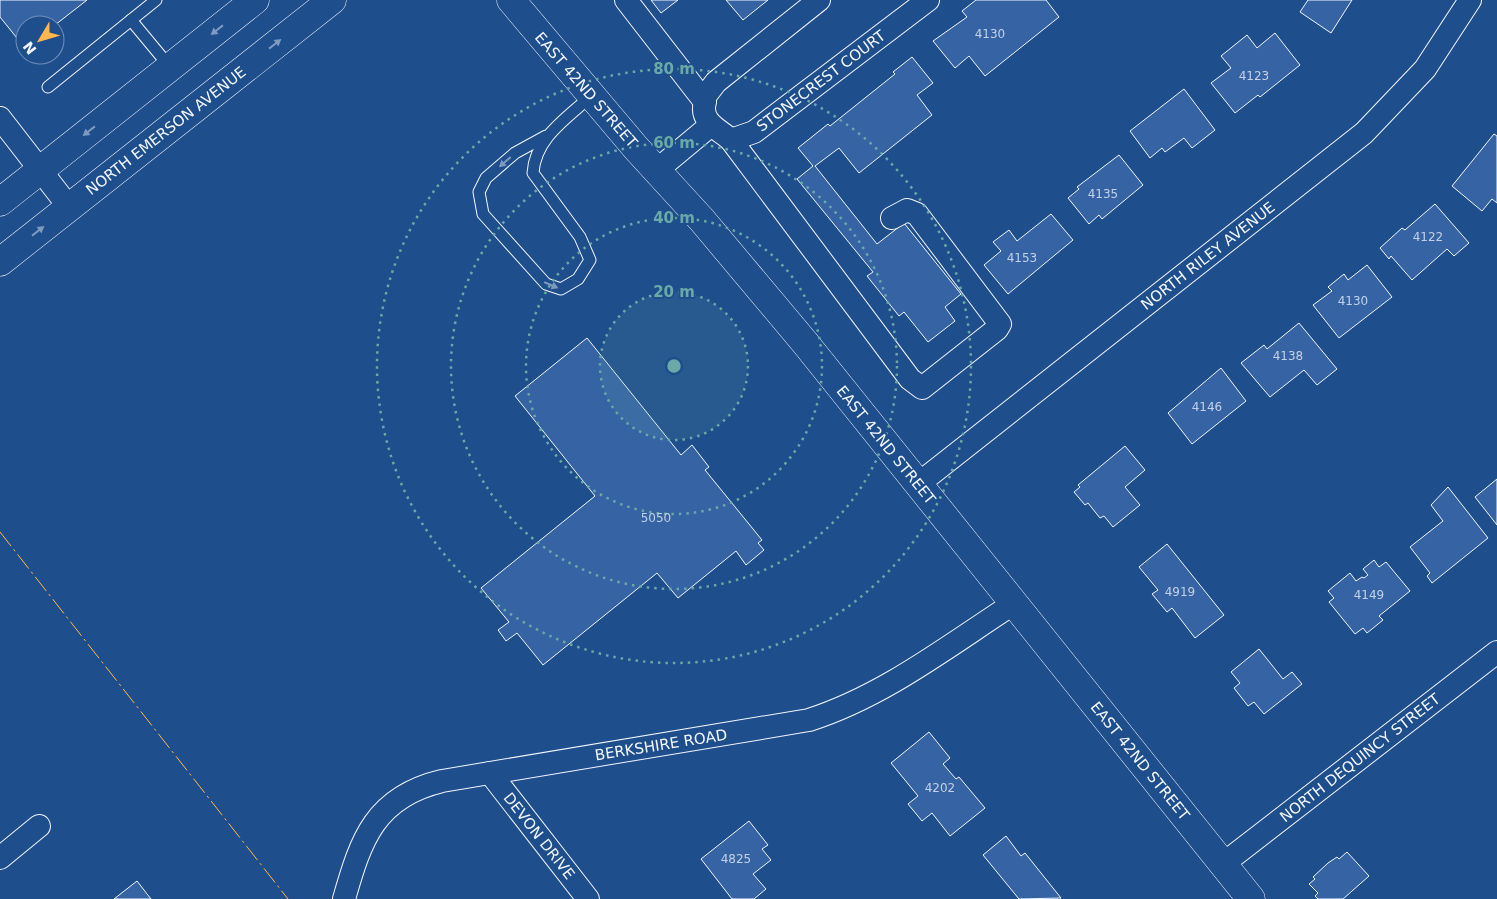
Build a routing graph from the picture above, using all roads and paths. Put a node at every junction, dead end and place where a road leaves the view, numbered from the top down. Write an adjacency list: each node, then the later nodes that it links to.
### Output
1 (156, 0): 9 (lane)
2 (255, 0): 10 (street, one-way to 10)
3 (332, 0): 21 (street, NORTH EMERSON AVENUE, one-way to 3)
4 (511, 0): 12 (street, EAST 42ND STREET)
5 (626, 0): 13 (street)
6 (819, 0): 13 (street)
7 (928, 0): 17 (street, STONECREST COURT)
8 (1470, 0): 24 (street, NORTH RILEY AVENUE)
9 (131, 20): 10 (lane); 11 (lane)
10 (170, 68): 18 (street, one-way to 18)
11 (48, 87)
12 (591, 96): 16 (lane); 19 (street, EAST 42ND STREET)
13 (703, 99): 15 (street)
14 (0, 118): 18 (street)
15 (711, 125): 17 (street); 19 (street)
16 (546, 136): 16 (lane, one-way to 16)
17 (731, 140): 22 (street)
18 (40, 170): 20 (street); 21 (street)
19 (657, 170): 24 (street, EAST 42ND STREET)
20 (0, 202)
21 (69, 207): 23 (street, NORTH EMERSON AVENUE, one-way to 21)
22 (892, 218)
23 (0, 262)
24 (917, 485): 25 (street, EAST 42ND STREET)
25 (1014, 604): 27 (street, BERKSHIRE ROAD); 30 (street, EAST 42ND STREET)
26 (1497, 652): 30 (street, NORTH DEQUINCY STREET)
27 (490, 773): 31 (street, BERKSHIRE ROAD); 32 (street, DEVON DRIVE)
28 (39, 826): 29 (street)
29 (0, 858)
30 (1223, 864): 33 (street, EAST 42ND STREET)
31 (344, 899)
32 (588, 899)
33 (1251, 899)

